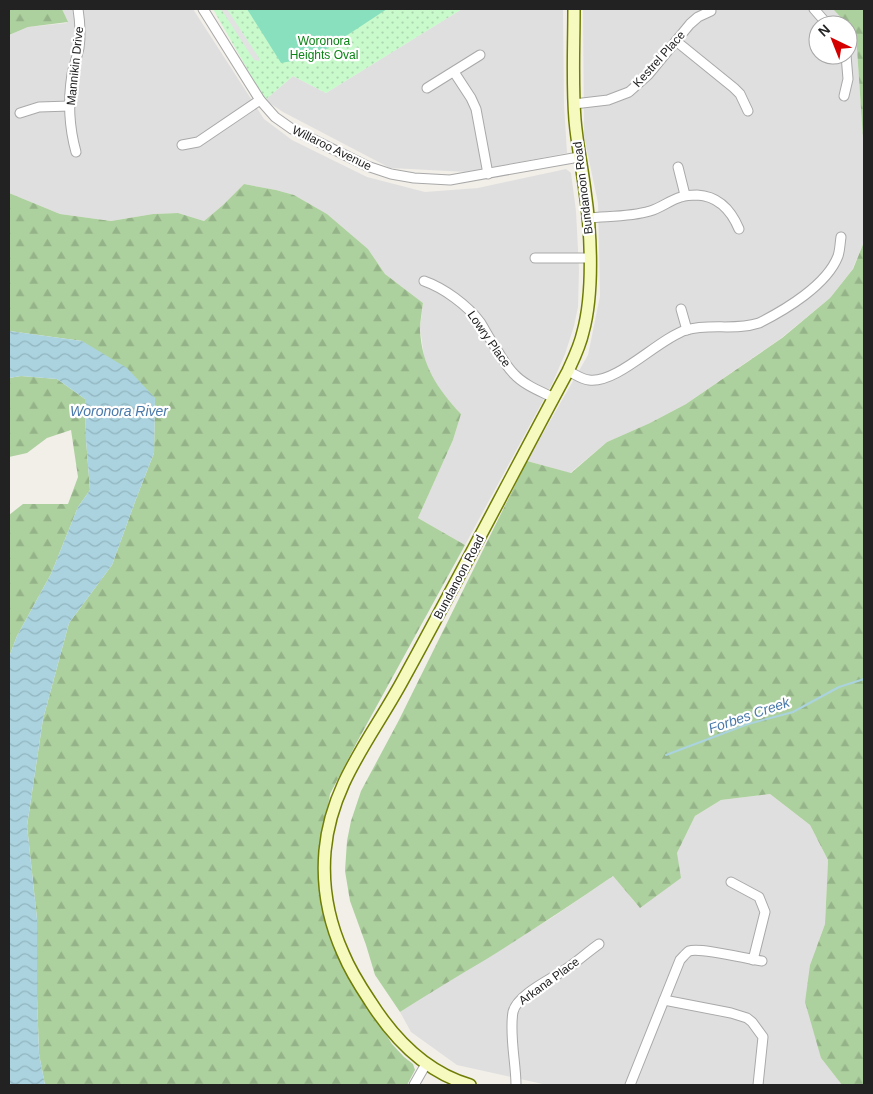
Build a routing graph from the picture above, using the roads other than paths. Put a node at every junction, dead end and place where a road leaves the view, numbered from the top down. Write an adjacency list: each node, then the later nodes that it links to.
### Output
1 (78, 9): 13 (street, Mannikin Drive)
2 (203, 9): 11 (street, Willaroo Avenue)
3 (574, 9): 12 (street, Bundanoon Road)
4 (711, 11): 5 (street, Kestrel Place)
5 (676, 41): 12 (street, Kestrel Place); 14 (street)
6 (480, 55): 8 (street)
7 (847, 65): 10 (street)
8 (454, 72): 9 (street); 20 (street)
9 (427, 88)
10 (844, 96)
11 (260, 100): 16 (street); 20 (street, Willaroo Avenue)
12 (574, 104): 18 (street, Bundanoon Road)
13 (70, 106): 15 (street); 17 (street, Mannikin Drive)
14 (748, 111)
15 (20, 113)
16 (182, 146)
17 (76, 152)
18 (579, 157): 20 (street, Willaroo Avenue); 22 (street, Bundanoon Road)
19 (678, 167): 21 (street)
20 (488, 174)
21 (684, 195): 22 (street); 23 (street)
22 (588, 218): 26 (street, Bundanoon Road)
23 (739, 228)
24 (840, 237): 29 (street)
25 (535, 258): 26 (street)
26 (590, 258): 30 (street, Bundanoon Road)
27 (424, 281): 31 (street, Lowry Place)
28 (682, 308): 29 (street)
29 (687, 330): 30 (street)
30 (568, 371): 31 (street, Bundanoon Road)
31 (554, 398): 35 (street, Bundanoon Road)
32 (731, 882): 34 (street)
33 (599, 944): 38 (street, Arkana Place)
34 (664, 1000): 39 (street); 40 (street)
35 (426, 1064): 36 (street); 37 (street, Bundanoon Road)
36 (414, 1085)
37 (470, 1085)
38 (516, 1085)
39 (630, 1085)
40 (758, 1085)

